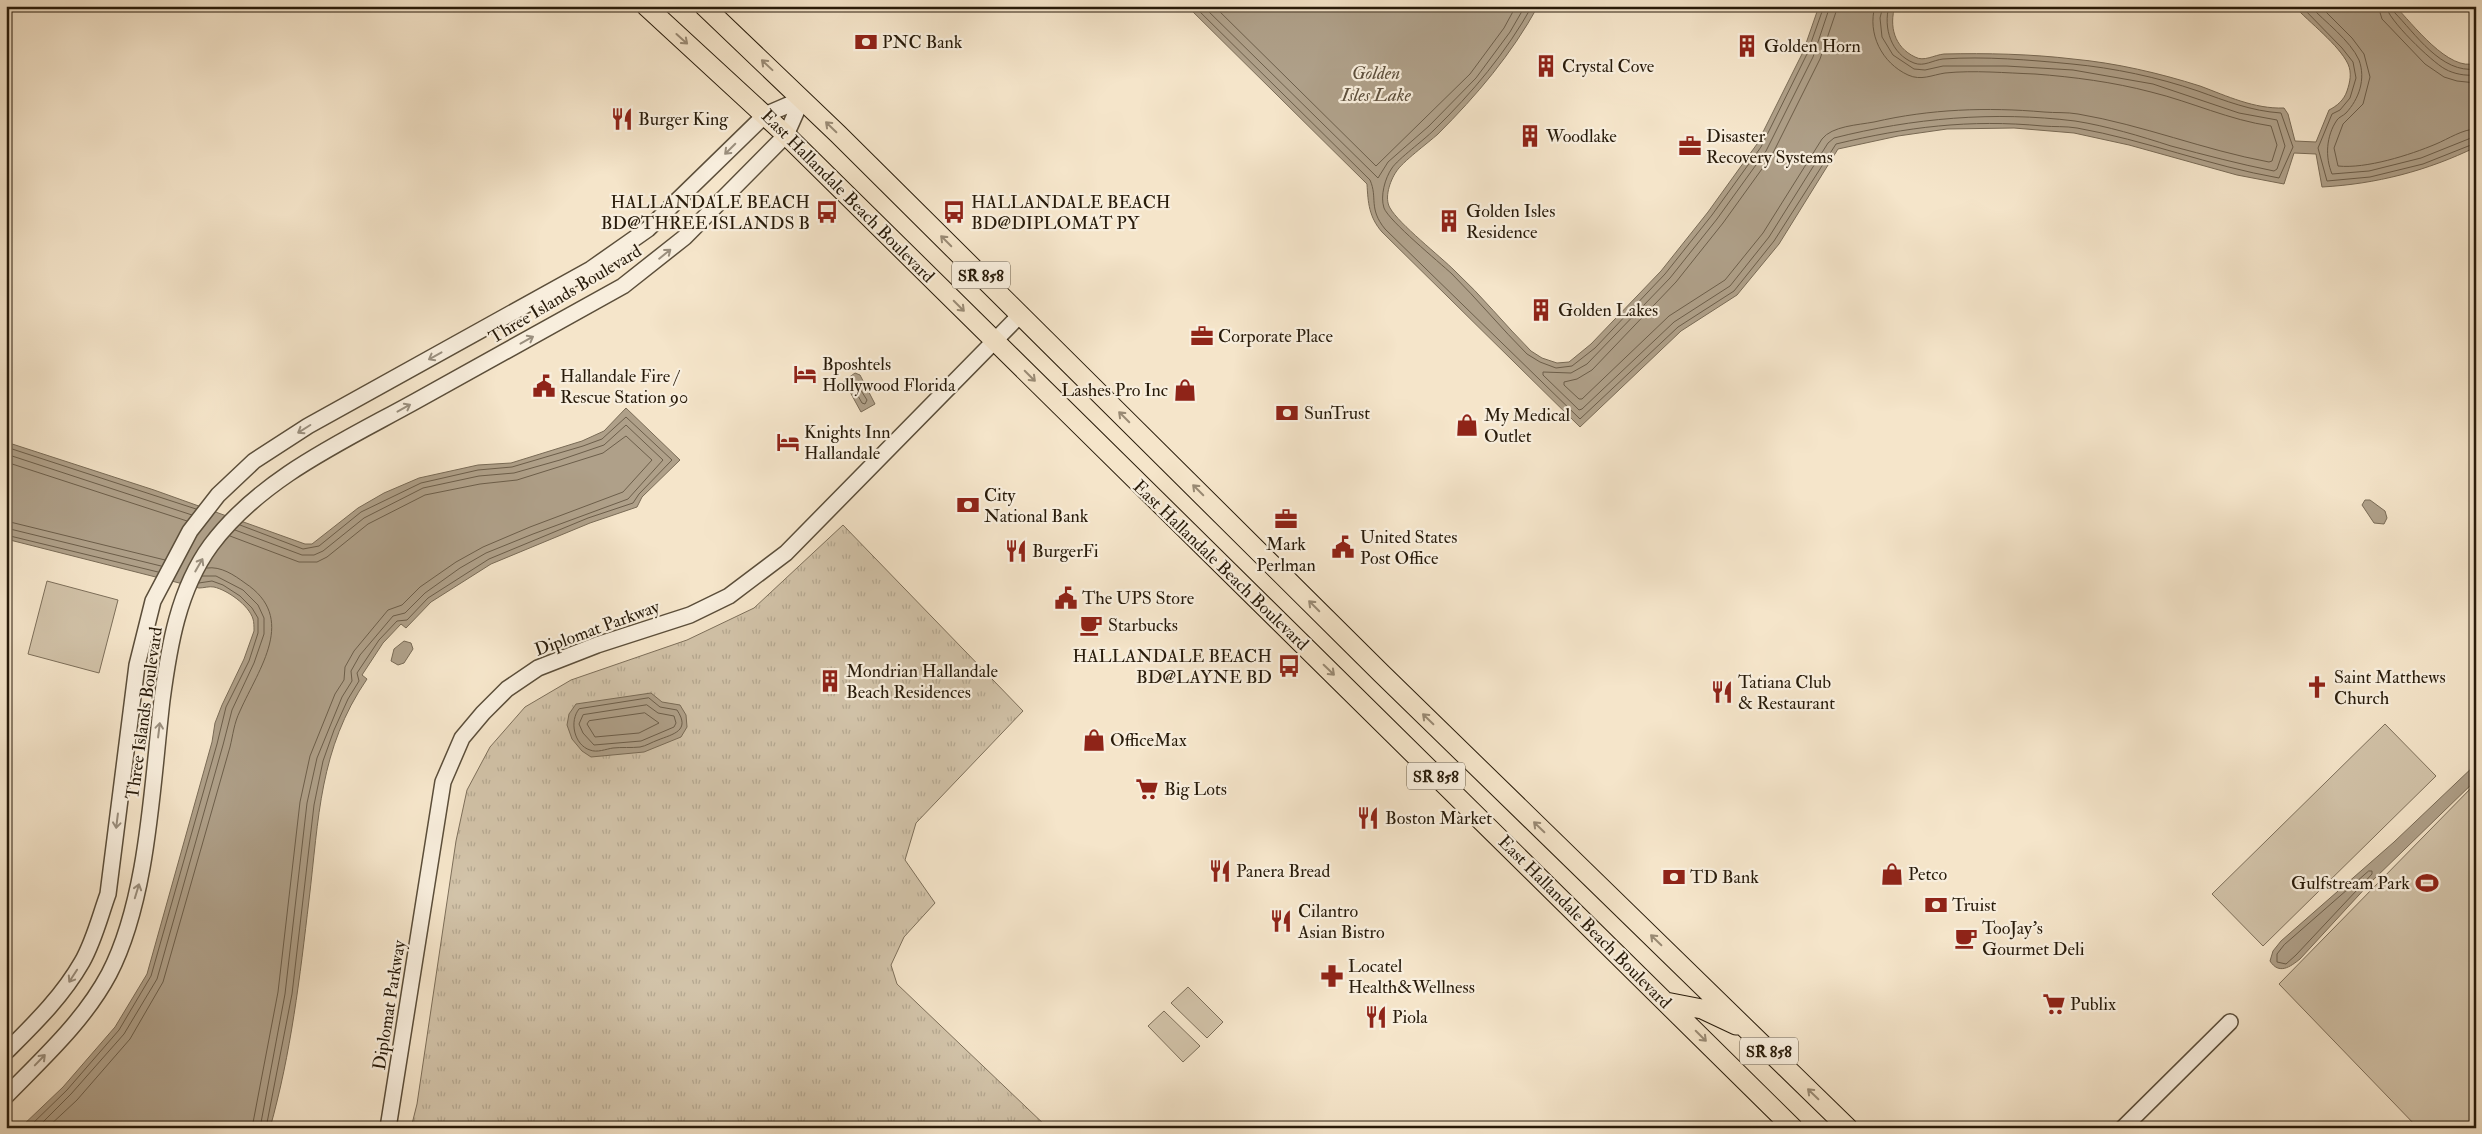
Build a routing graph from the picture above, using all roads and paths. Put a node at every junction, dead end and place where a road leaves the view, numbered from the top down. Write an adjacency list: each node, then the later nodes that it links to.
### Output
1 (646, 6): 4 (main road, East Hallandale Beach Boulevard / SR 858, one-way to 4)
2 (704, 6): 3 (main road, East Hallandale Beach Boulevard / SR 858, one-way to 2)
3 (802, 99): 4 (street, Three Islands Boulevard); 5 (street, Three Islands Boulevard); 6 (main road, East Hallandale Beach Boulevard / SR 858, one-way to 3)
4 (765, 115): 5 (main road, East Hallandale Beach Boulevard / SR 858); 11 (street, Three Islands Boulevard, one-way to 11)
5 (786, 135): 7 (main road, East Hallandale Beach Boulevard / SR 858, one-way to 7); 12 (street, Three Islands Boulevard, one-way to 5)
6 (1021, 314): 7 (street, Diplomat Parkway); 10 (main road, East Hallandale Beach Boulevard / SR 858, one-way to 6)
7 (995, 342): 8 (main road, East Hallandale Beach Boulevard / SR 858, one-way to 8); 13 (street, Diplomat Parkway)
8 (1666, 1002): 10 (main road); 14 (main road, East Hallandale Beach Boulevard / SR 858, one-way to 14)
9 (2230, 1022): 16 (street)
10 (1750, 1032): 15 (main road, East Hallandale Beach Boulevard / SR 858, one-way to 10)
11 (6, 1052)
12 (6, 1096)
13 (388, 1128)
14 (1793, 1128)
15 (1848, 1128)
16 (2123, 1128)

